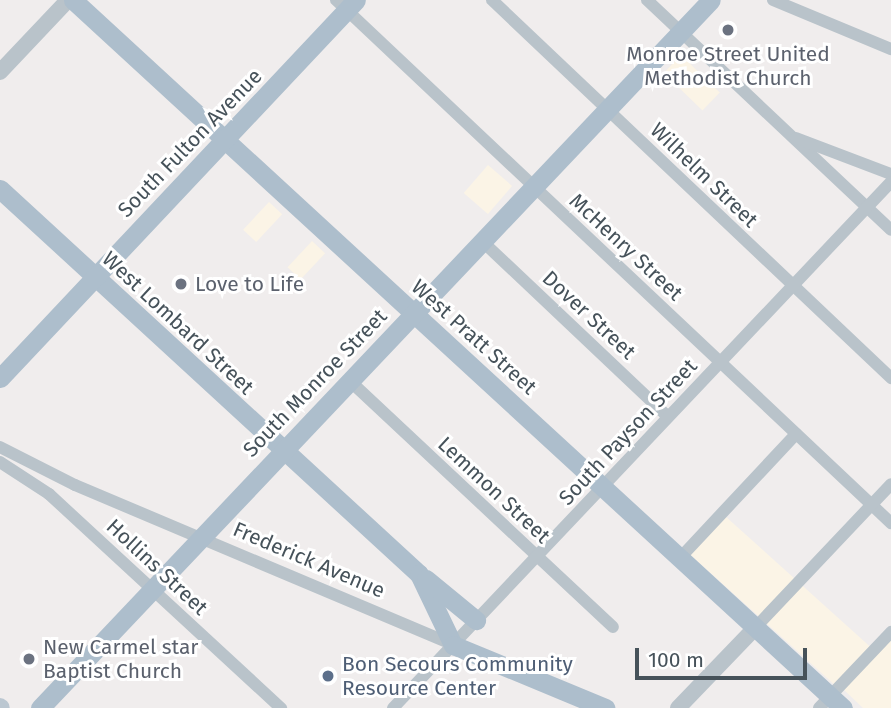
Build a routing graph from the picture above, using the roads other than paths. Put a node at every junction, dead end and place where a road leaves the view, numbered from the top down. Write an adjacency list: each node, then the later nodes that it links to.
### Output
1 (71, 0): 9 (street); 12 (main road, West Pratt Street)
2 (492, 0): 10 (street, Wilhelm Street)
3 (647, 0): 7 (street)
4 (711, 0): 7 (main road, South Monroe Street)
5 (774, 0): 8 (street)
6 (346, 3): 12 (main road, South Fulton Avenue); 15 (street, McHenry Street)
7 (680, 32): 10 (main road, South Monroe Street); 11 (street)
8 (891, 50)
9 (0, 72)
10 (607, 110): 15 (main road, South Monroe Street); 21 (street, Wilhelm Street)
11 (790, 135): 13 (street); 17 (street)
12 (225, 139): 20 (main road, South Fulton Avenue); 22 (main road, West Pratt Street)
13 (891, 174)
14 (891, 182): 17 (street, South Payson Street)
15 (534, 187): 19 (main road, South Monroe Street); 23 (street, McHenry Street)
16 (0, 189): 20 (main road, West Lombard Street)
17 (867, 208): 18 (street); 21 (street, South Payson Street)
18 (891, 230)
19 (482, 241): 22 (main road, South Monroe Street); 27 (street, Dover Street)
20 (94, 277): 25 (main road, South Fulton Avenue); 30 (main road, West Lombard Street)
21 (793, 286): 23 (street, South Payson Street); 24 (street, Wilhelm Street)
22 (414, 313): 26 (main road, South Monroe Street); 33 (main road, West Pratt Street)
23 (720, 362): 27 (street, South Payson Street); 28 (street, McHenry Street)
24 (891, 377)
25 (0, 379)
26 (349, 381): 30 (main road, South Monroe Street); 37 (street, Lemmon Street)
27 (668, 417): 33 (street, South Payson Street)
28 (796, 434): 34 (street, McHenry Street); 38 (street)
29 (0, 447): 36 (street, Frederick Avenue)
30 (283, 450): 36 (main road, South Monroe Street); 39 (main road, West Lombard Street)
31 (0, 462): 40 (street, Hollins Street)
32 (891, 484): 34 (street)
33 (603, 486): 37 (street, South Payson Street); 38 (main road, West Pratt Street)
34 (872, 505): 35 (street, McHenry Street); 43 (street)
35 (891, 523)
36 (200, 539): 40 (main road, South Monroe Street); 45 (street, Frederick Avenue)
37 (537, 556): 41 (street, South Payson Street); 42 (street, Lemmon Street)
38 (680, 558): 43 (main road, West Pratt Street)
39 (419, 574): 41 (main road, West Lombard Street); 45 (main road, West Lombard Street)
40 (152, 589): 47 (main road, South Monroe Street); 48 (street, Hollins Street)
41 (476, 620): 45 (street, South Payson Street)
42 (613, 627)
43 (755, 628): 46 (main road, West Pratt Street); 51 (street)
44 (891, 632): 46 (street)
45 (453, 645): 49 (street, South Payson Street); 50 (main road, Frederick Avenue)
46 (831, 704)
47 (40, 708)
48 (281, 708)
49 (393, 708)
50 (605, 708)
51 (678, 708)

